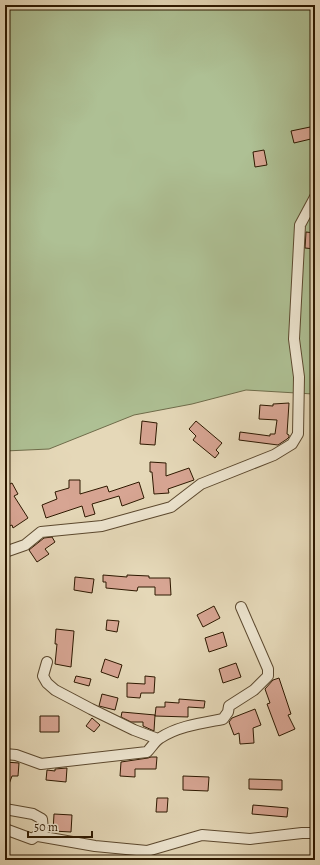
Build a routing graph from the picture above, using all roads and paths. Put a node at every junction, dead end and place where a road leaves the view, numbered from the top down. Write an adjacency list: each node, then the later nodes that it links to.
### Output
1 (315, 197): 2 (street)
2 (5, 552)
3 (241, 607): 5 (street)
4 (47, 662): 5 (street)
5 (158, 739): 6 (street)
6 (5, 754)
7 (5, 809): 10 (street)
8 (5, 829): 10 (street)
9 (315, 833): 10 (street)
10 (38, 836)

